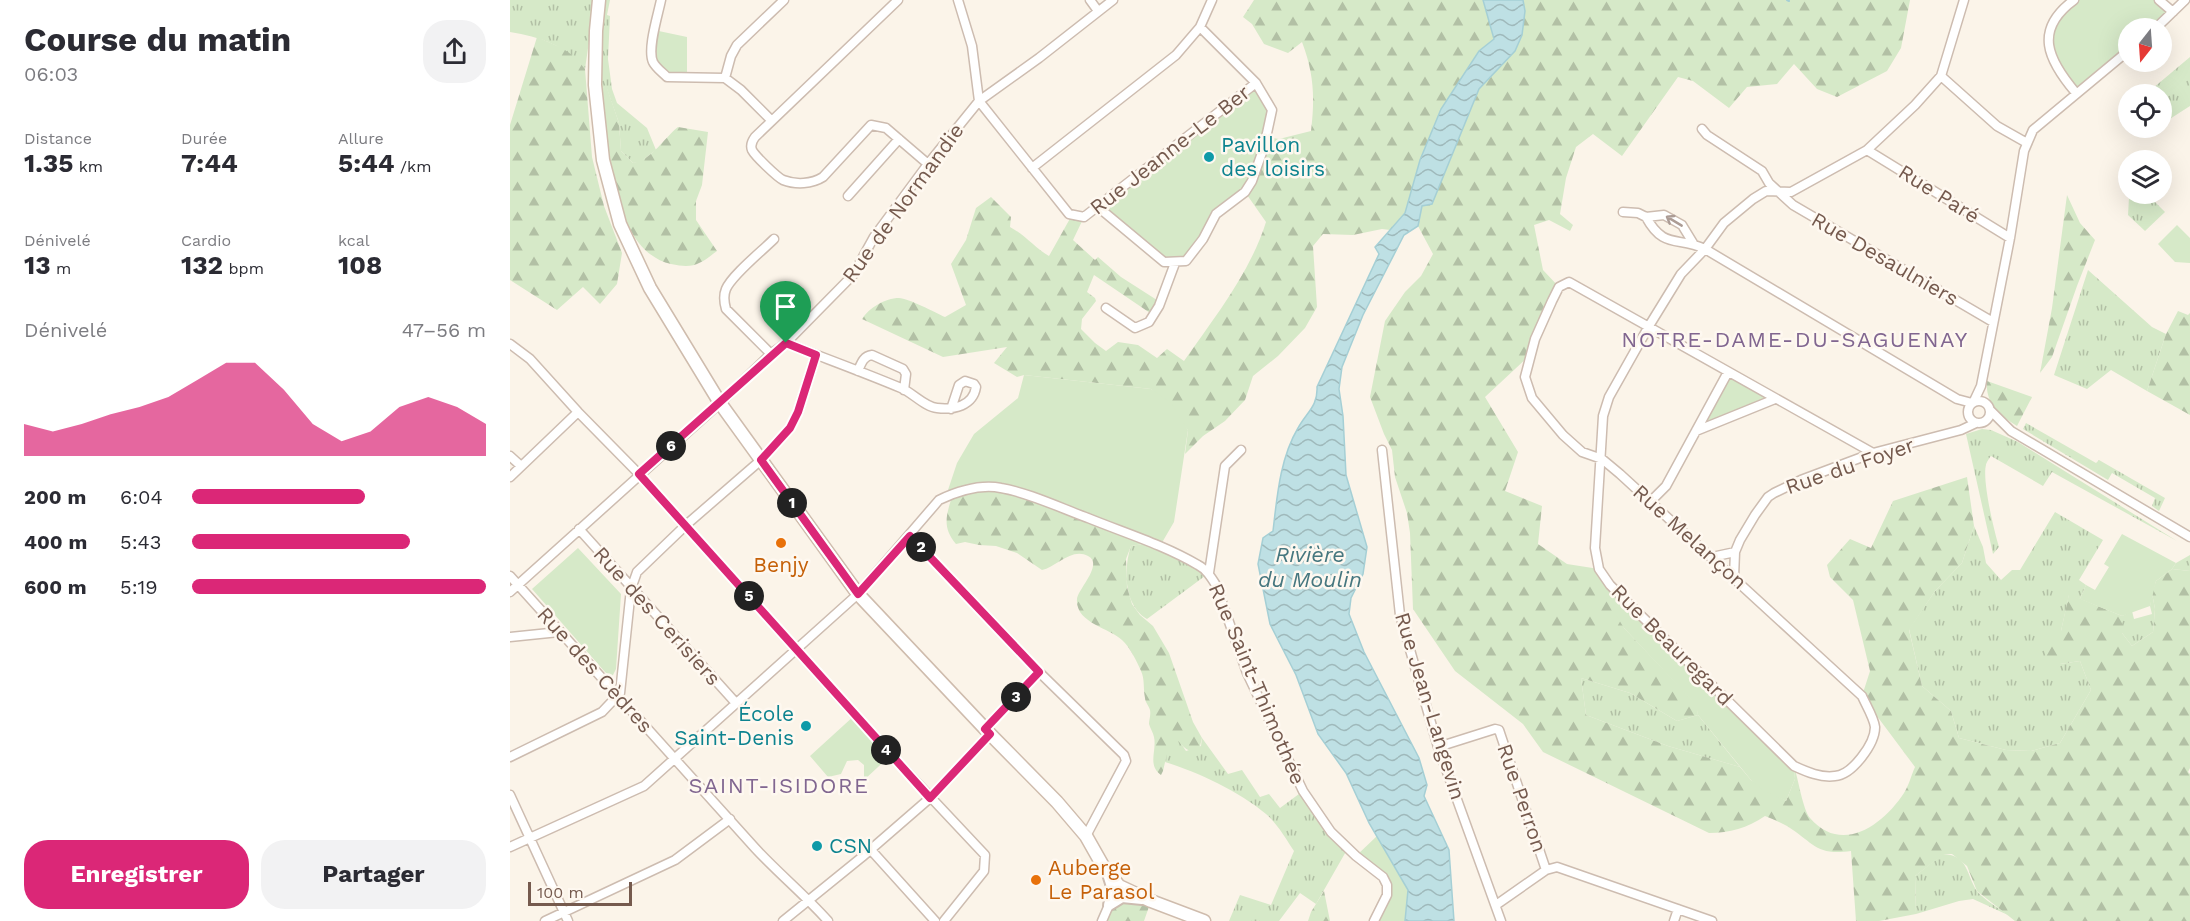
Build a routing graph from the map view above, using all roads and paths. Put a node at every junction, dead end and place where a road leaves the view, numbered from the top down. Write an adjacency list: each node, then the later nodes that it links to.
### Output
1 (599, 0): 54 (main road)
2 (661, 0): 19 (street)
3 (784, 0): 19 (street)
4 (898, 0): 23 (street)
5 (957, 0): 22 (street)
6 (1089, 0): 13 (street)
7 (1113, 0): 13 (street, Rue de Normandie)
8 (1212, 0): 16 (street)
9 (1964, 0): 18 (street)
10 (2074, 0): 21 (street)
11 (2159, 0): 14 (street)
12 (2185, 0): 14 (street)
13 (1098, 11): 22 (street, Rue de Normandie)
14 (2173, 12): 15 (street)
15 (2167, 18)
16 (1200, 27): 20 (street); 29 (street)
17 (2118, 59): 21 (street)
18 (1941, 76): 26 (street); 27 (street, Rue Beauregard)
19 (725, 78): 23 (street)
20 (1256, 83): 32 (street, Rue Jeanne-Le Ber); 39 (street)
21 (2076, 93): 26 (street)
22 (979, 101): 28 (street, Rue de Normandie); 29 (street)
23 (771, 120): 25 (street)
24 (1702, 129): 30 (street, Rue Desaulniers)
25 (899, 139): 28 (street); 31 (street)
26 (2027, 143): 35 (street)
27 (1867, 150): 30 (street, Rue Beauregard); 35 (street, Rue Paré)
28 (928, 164): 43 (street, Rue de Normandie)
29 (1032, 168): 32 (street, Rue Jeanne-Le Ber)
30 (1780, 192): 38 (street, Rue Beauregard); 41 (street, Rue Desaulniers)
31 (848, 196)
32 (1098, 207): 39 (street)
33 (1623, 212): 34 (street)
34 (1646, 217): 37 (street); 37 (street, one-way to 34)
35 (2010, 238): 41 (street)
36 (774, 239): 45 (street)
37 (1693, 243): 38 (street)
38 (1705, 249): 42 (street, Rue Beauregard); 52 (street)
39 (1175, 263): 40 (street)
40 (1106, 308)
41 (1993, 322): 49 (street)
42 (1649, 326): 48 (street); 67 (street, Rue Beauregard); 67 (street, Rue Melançon)
43 (786, 343): 45 (street, Rue de Normandie); 46 (street)
44 (510, 344): 57 (street)
45 (771, 354): 54 (street, Rue de Normandie)
46 (816, 355): 47 (street); 68 (street)
47 (858, 371): 50 (street); 50 (street)
48 (1728, 372): 51 (street); 61 (street)
49 (1981, 386): 53 (street); 55 (street)
50 (904, 390): 56 (street)
51 (1775, 399): 61 (street); 65 (street)
52 (1957, 399): 53 (street); 58 (street)
53 (1973, 402): 55 (street); 58 (street)
54 (720, 403): 68 (main road); 70 (street, Rue de Normandie)
55 (1988, 407): 59 (street); 62 (street)
56 (951, 409)
57 (578, 412): 69 (street); 70 (street)
58 (1968, 415): 59 (street); 60 (street)
59 (1980, 423): 60 (street, Rue du Foyer); 62 (street)
60 (1960, 430): 65 (street, Rue du Foyer)
61 (1696, 431): 72 (street)
62 (2011, 431): 76 (street)
63 (1241, 450): 79 (street)
64 (1382, 450): 93 (street, Rue Jean-Langevin)
65 (1873, 453): 77 (street, Rue du Foyer)
66 (510, 456): 69 (street)
67 (1602, 459): 72 (street, Rue Melançon); 96 (street, Rue Beauregard)
68 (761, 460): 73 (street); 85 (main road)
69 (521, 466): 71 (street)
70 (639, 474): 73 (street); 74 (street, Rue de Normandie)
71 (510, 477)
72 (1651, 501): 78 (street, Rue Melançon)
73 (686, 525): 83 (street); 88 (street)
74 (579, 529): 82 (street, Rue de Normandie); 83 (street, Rue des Cerisiers)
75 (910, 536): 79 (street, Rue Saint-Thimothée); 85 (street, Rue Saint-Thimothée); 89 (street)
76 (2190, 537)
77 (1735, 552): 78 (street); 81 (street, Rue du Foyer)
78 (1712, 557): 81 (street, Rue Melançon)
79 (1209, 573): 120 (street, Rue Saint-Thimothée)
80 (510, 576): 82 (street, Rue des Cèdres)
81 (1734, 577): 96 (street, Rue Melançon)
82 (518, 585): 84 (street, Rue de Normandie); 86 (street, Rue des Cèdres)
83 (631, 589): 90 (street); 91 (street, Rue des Cerisiers)
84 (510, 592)
85 (858, 594): 88 (street, Rue Saint-Thimothée); 92 (main road)
86 (559, 632): 87 (street); 90 (street, Rue des Cèdres)
87 (510, 637)
88 (796, 650): 91 (street, Rue Saint-Thimothée); 98 (street)
89 (1039, 672): 92 (street); 100 (street)
90 (618, 697): 94 (street); 95 (street, Rue des Cèdres)
91 (735, 702): 95 (street, Rue Saint-Thimothée)
92 (988, 731): 98 (street); 100 (main road)
93 (1438, 747): 105 (street, Rue Perron); 109 (street, Rue Jean-Langevin)
94 (510, 757)
95 (675, 757): 99 (street, Rue des Cèdres); 101 (street, Rue Saint-Thimothée)
96 (1838, 777)
97 (510, 795): 101 (street)
98 (930, 798): 103 (street); 117 (street)
99 (730, 819): 106 (street, Rue des Cèdres); 111 (street)
100 (1086, 836): 104 (main road)
101 (529, 838): 102 (street, Rue Saint-Thimothée); 111 (street)
102 (510, 847)
103 (870, 850): 106 (street); 116 (street)
104 (1104, 866): 107 (main road); 108 (street)
105 (1546, 870): 109 (street); 110 (street)
106 (809, 900): 114 (street); 115 (street, Rue des Cèdres)
107 (1150, 901): 108 (street); 119 (main road)
108 (1109, 905): 118 (street)
109 (1496, 905): 121 (street, Rue Jean-Langevin)
110 (1677, 909): 122 (street); 123 (street)
111 (563, 911): 112 (street); 113 (street)
112 (545, 921)
113 (568, 921)
114 (783, 921)
115 (828, 921)
116 (935, 921)
117 (944, 921)
118 (1102, 921)
119 (1204, 921)
120 (1374, 921)
121 (1501, 921)
122 (1674, 921)
123 (1712, 921)

